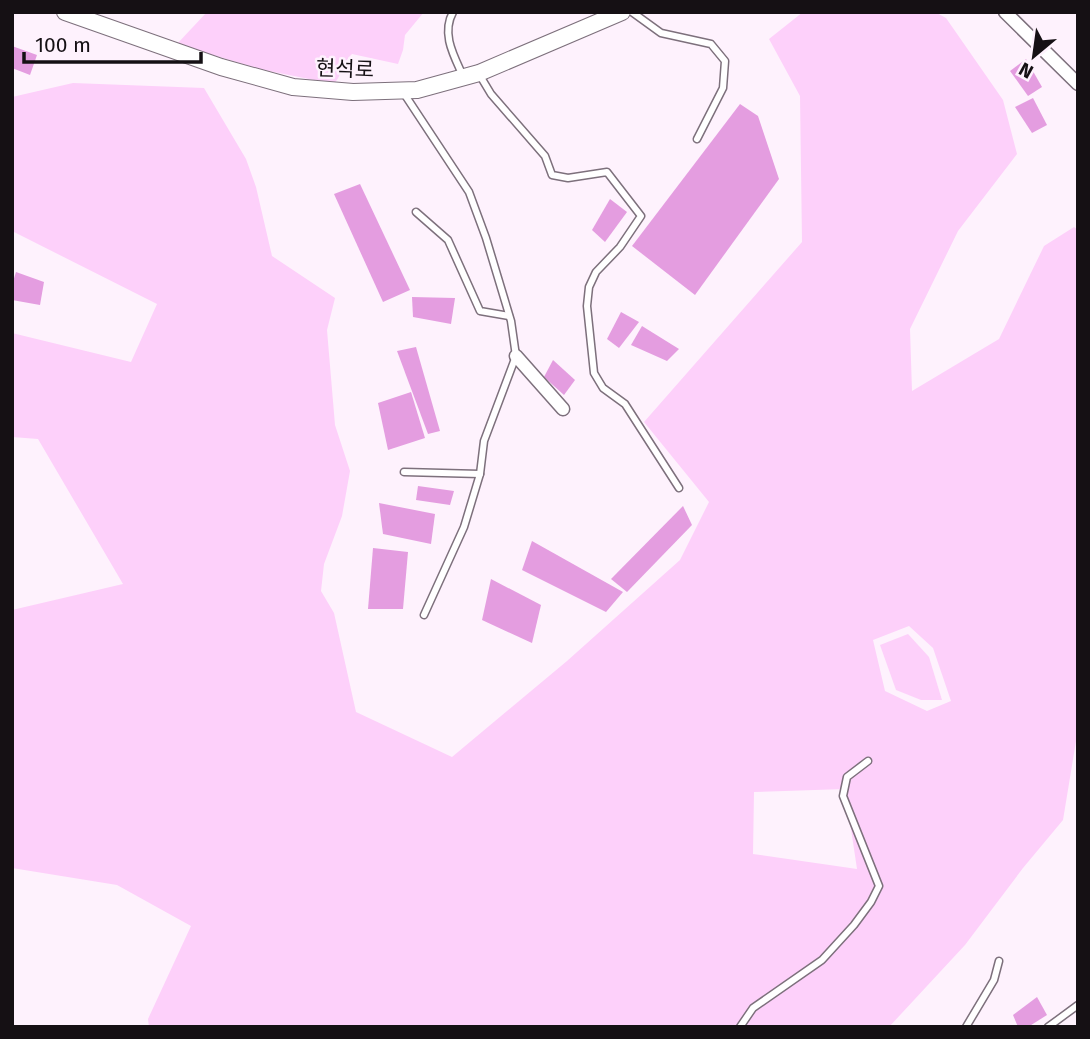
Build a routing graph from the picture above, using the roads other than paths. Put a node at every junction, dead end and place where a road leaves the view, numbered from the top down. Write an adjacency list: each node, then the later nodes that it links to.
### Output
1 (65, 12): 8 (street, 현석로)
2 (453, 12): 6 (lane)
3 (622, 12): 6 (street, 현석로)
4 (632, 12): 9 (lane)
5 (1005, 12): 7 (street)
6 (471, 75): 8 (street, 현석로); 16 (lane)
7 (1078, 84)
8 (402, 90): 11 (lane)
9 (697, 139)
10 (416, 212): 11 (lane)
11 (509, 316): 12 (lane)
12 (516, 356): 13 (street); 15 (lane)
13 (563, 409)
14 (404, 472): 15 (lane)
15 (480, 474): 17 (lane)
16 (679, 488)
17 (424, 615)
18 (867, 761): 22 (lane)
19 (999, 961): 21 (lane)
20 (1078, 1006): 24 (lane)
21 (968, 1025): 23 (lane)
22 (740, 1027)
23 (978, 1027)
24 (1048, 1027)

